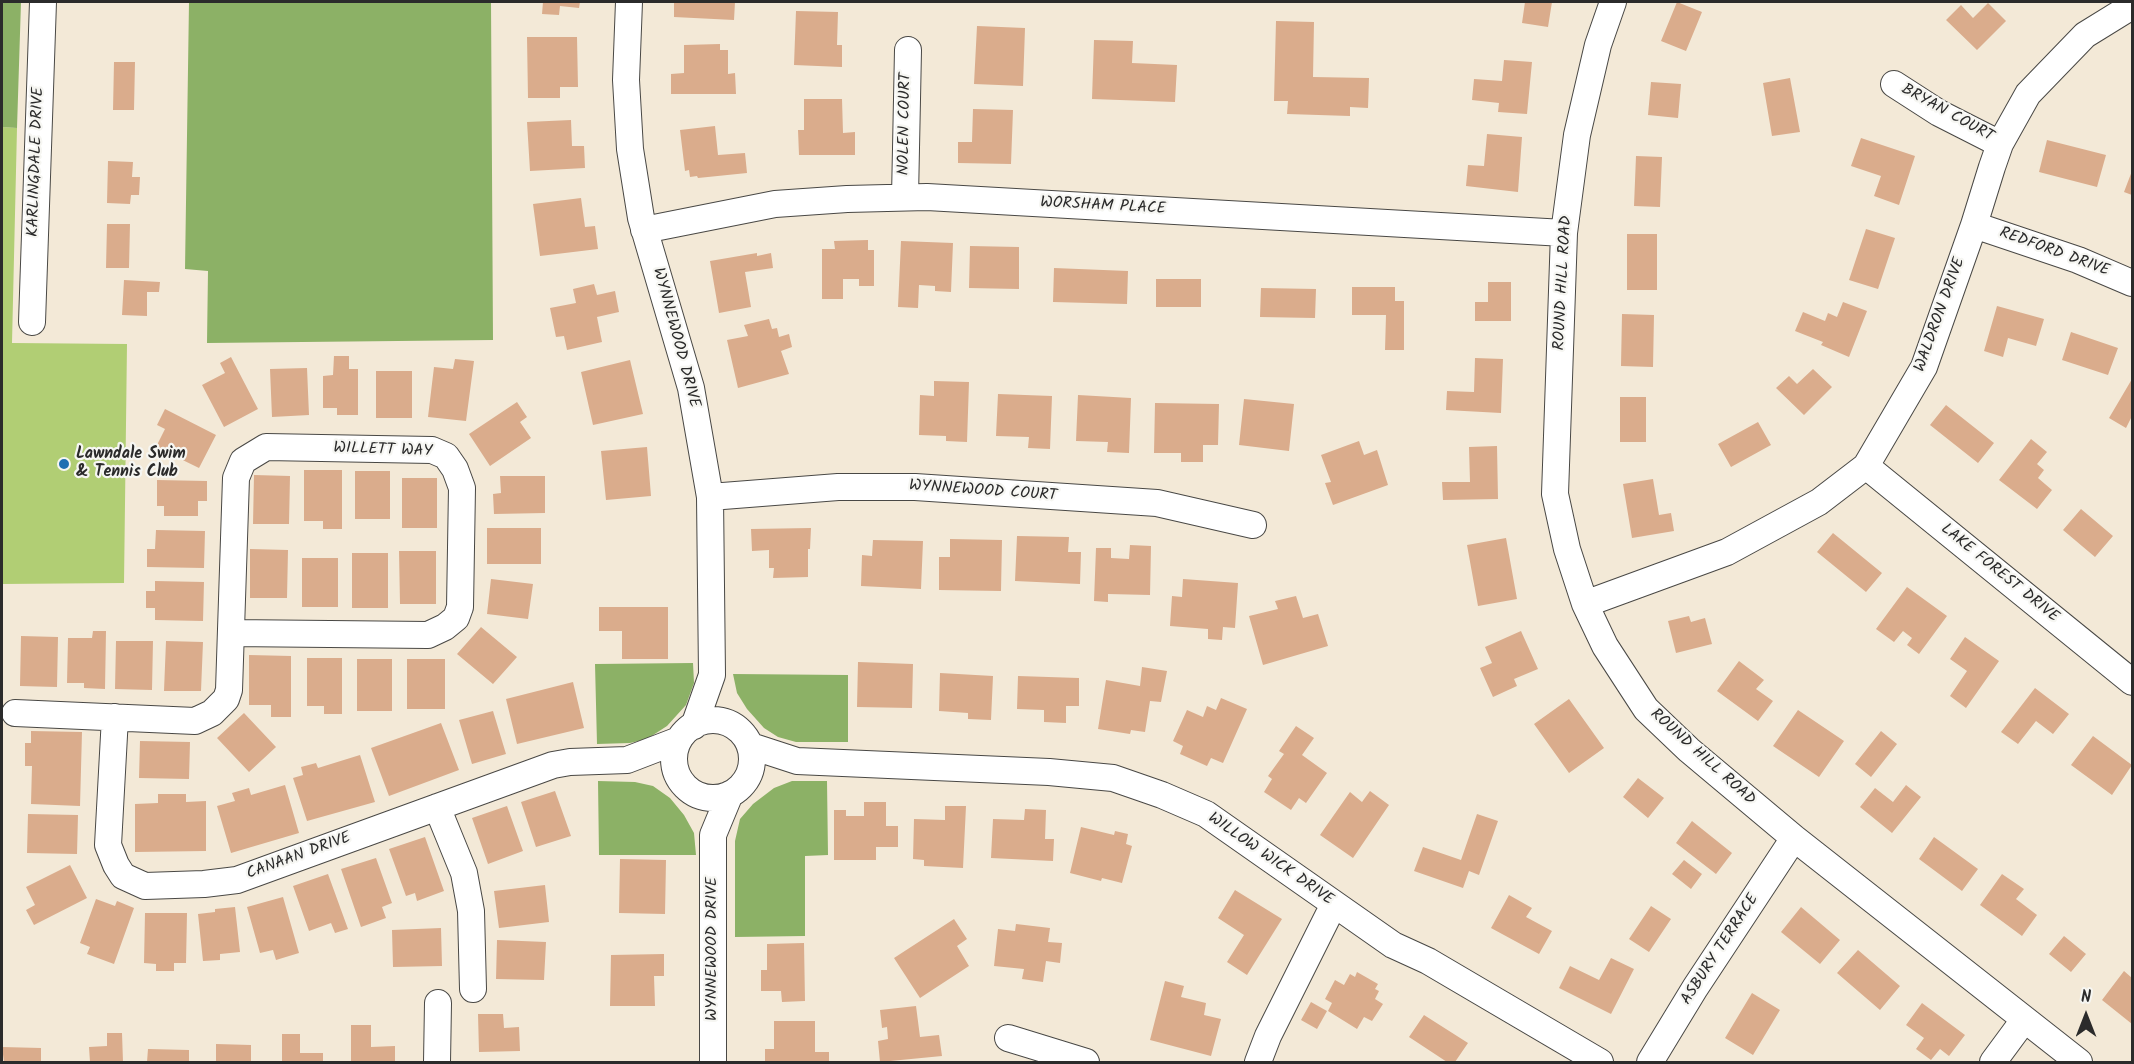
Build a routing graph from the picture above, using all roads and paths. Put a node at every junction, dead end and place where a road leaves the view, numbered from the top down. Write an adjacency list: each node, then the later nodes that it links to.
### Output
1 (42, 2): 13 (street, KARLINGDALE DRIVE)
2 (629, 2): 10 (street, WYNNEWOOD DRIVE)
3 (1613, 2): 11 (street, ROUND HILL ROAD)
4 (2132, 4): 7 (street, WALDRON DRIVE)
5 (908, 50): 8 (street, NOLEN COURT)
6 (1894, 84): 7 (street, BRYAN COURT)
7 (2000, 144): 9 (street, WALDRON DRIVE)
8 (905, 197): 10 (street, WORSHAM PLACE); 11 (street, WORSHAM PLACE)
9 (1974, 225): 12 (street, REDFORD DRIVE); 14 (street, WALDRON DRIVE)
10 (644, 230): 15 (street, WYNNEWOOD DRIVE)
11 (1564, 233): 17 (street, ROUND HILL ROAD)
12 (2133, 283)
13 (32, 322)
14 (1866, 466): 17 (street, WALDRON DRIVE); 20 (street, LAKE FOREST DRIVE)
15 (710, 496): 16 (street, WYNNEWOOD COURT); 19 (street, WYNNEWOOD DRIVE)
16 (1253, 525)
17 (1585, 604): 32 (street, ROUND HILL ROAD)
18 (231, 633): 18 (street, WILLETT WAY); 22 (street, WILLETT WAY)
19 (712, 675): 23 (street, WYNNEWOOD DRIVE); 24 (street, WYNNEWOOD DRIVE)
20 (2133, 682)
21 (15, 713): 22 (street, WILLETT WAY)
22 (115, 717): 30 (street, CANAAN DRIVE)
23 (730, 724): 24 (street); 25 (street, WYNNEWOOD DRIVE)
24 (687, 733): 26 (street, CANAAN DRIVE); 28 (street, WYNNEWOOD DRIVE)
25 (751, 746): 27 (street, WILLOW WICK DRIVE); 29 (street, WYNNEWOOD DRIVE)
26 (627, 760): 28 (street, CANAAN DRIVE); 30 (street, CANAAN DRIVE)
27 (797, 760): 29 (street, WILLOW WICK DRIVE); 33 (street, WILLOW WICK DRIVE)
28 (684, 784): 29 (street); 31 (street, WYNNEWOOD DRIVE)
29 (739, 785): 31 (street, WYNNEWOOD DRIVE)
30 (437, 807): 34 (street)
31 (713, 835): 39 (street, WYNNEWOOD DRIVE)
32 (1794, 838): 36 (street, ROUND HILL ROAD); 43 (street, ASBURY TERRACE)
33 (1334, 904): 41 (street); 42 (street, WILLOW WICK DRIVE)
34 (473, 989)
35 (438, 1003): 38 (street)
36 (2024, 1020): 44 (street); 45 (street, ROUND HILL ROAD)
37 (1008, 1038): 40 (street)
38 (437, 1062)
39 (713, 1062)
40 (1086, 1062)
41 (1258, 1062)
42 (1600, 1062)
43 (1650, 1062)
44 (1993, 1062)
45 (2079, 1062)

